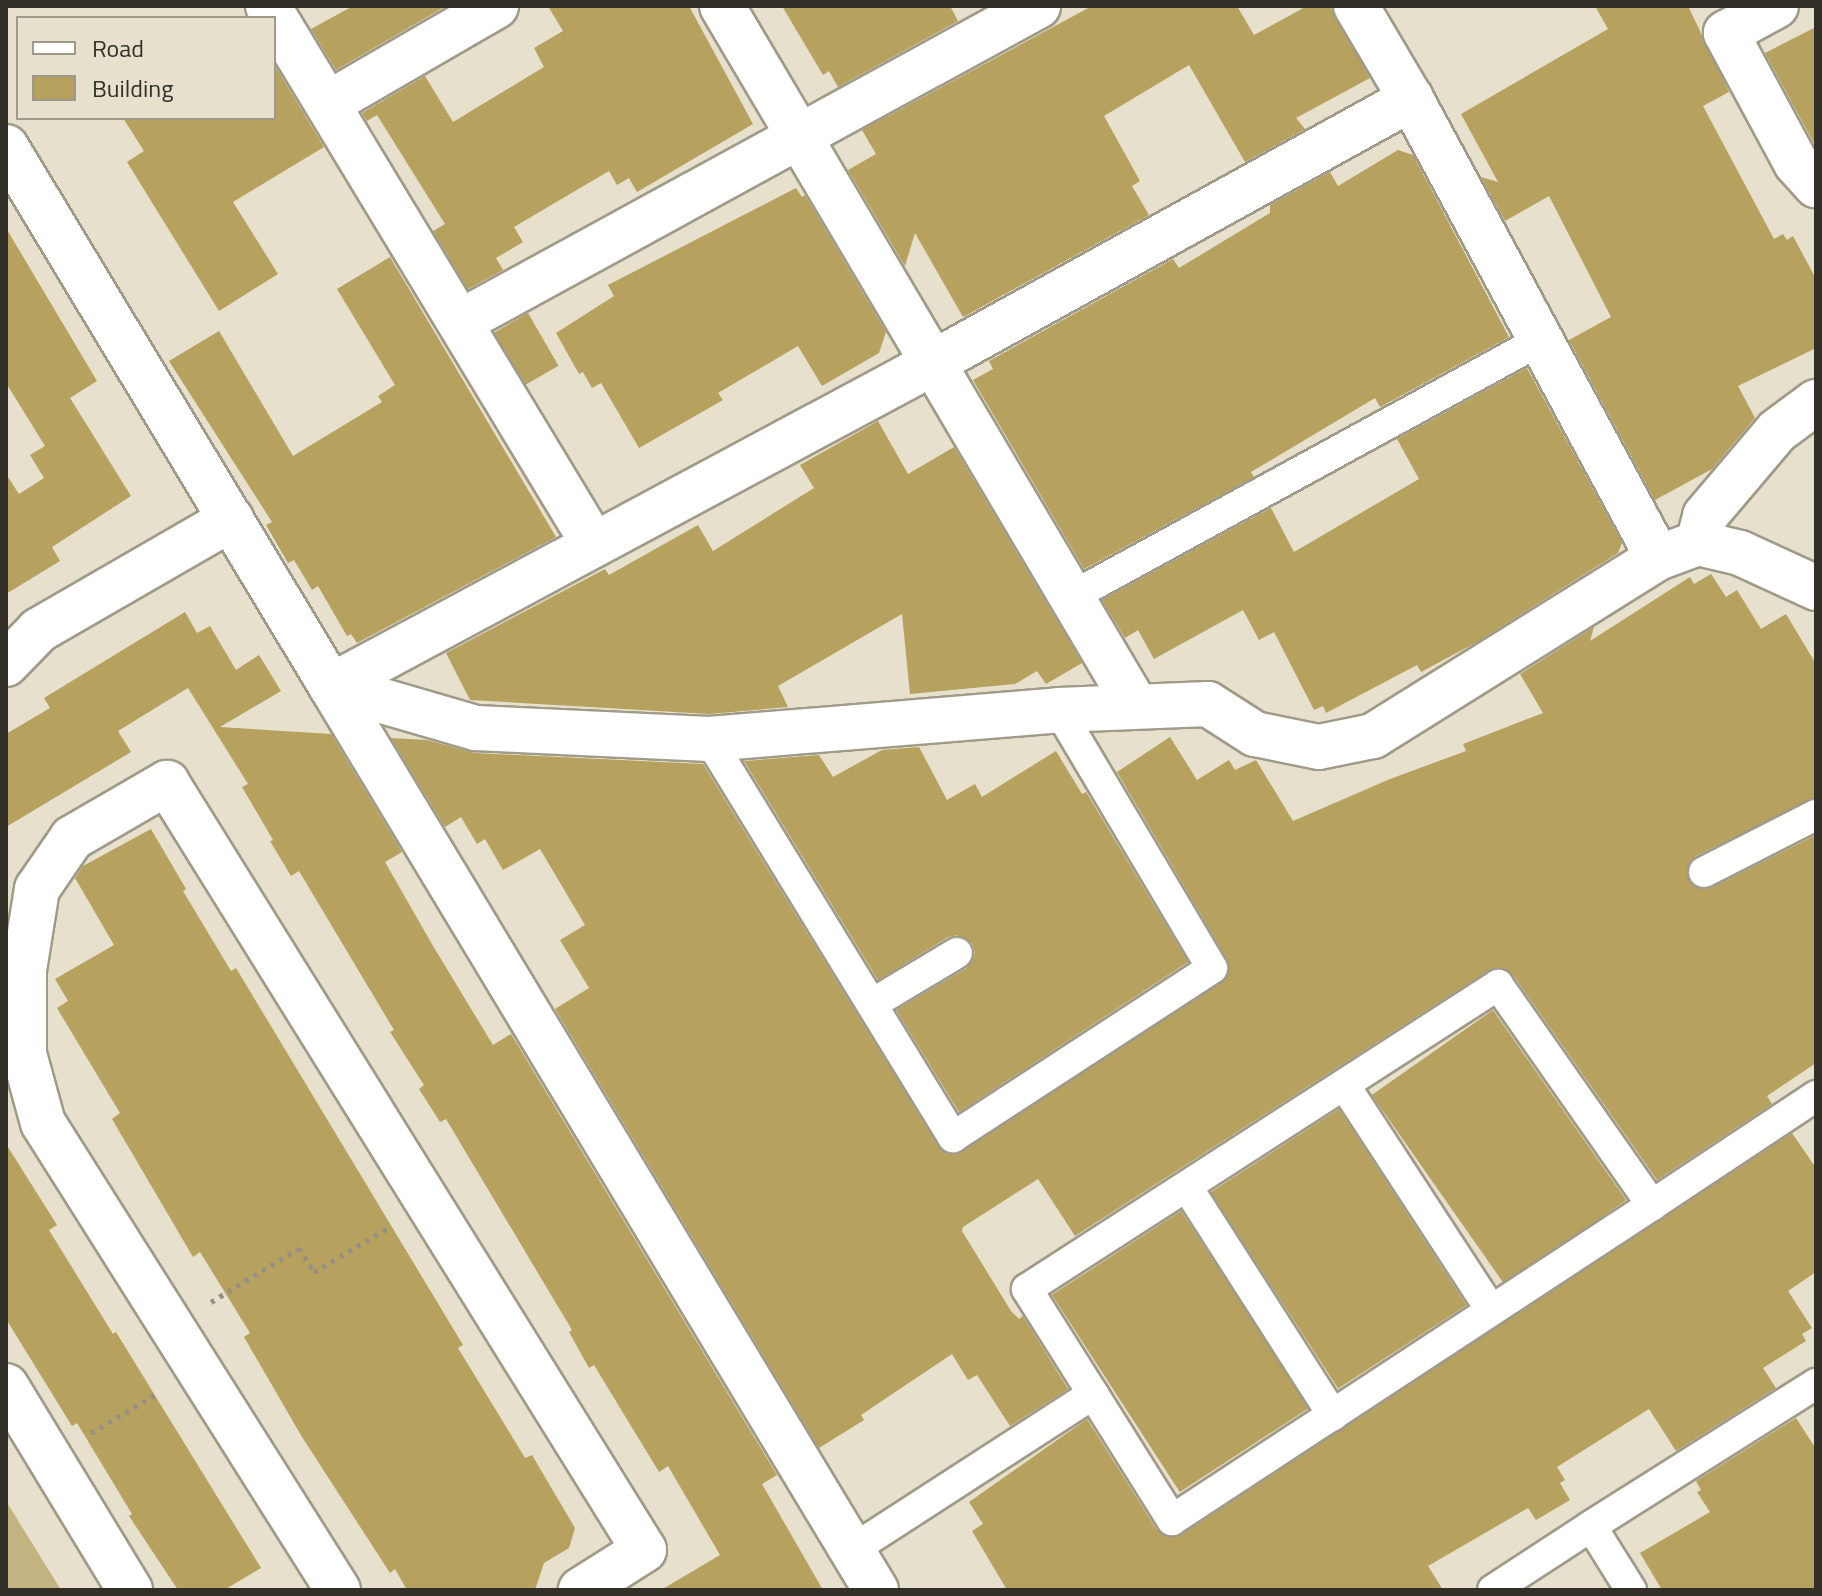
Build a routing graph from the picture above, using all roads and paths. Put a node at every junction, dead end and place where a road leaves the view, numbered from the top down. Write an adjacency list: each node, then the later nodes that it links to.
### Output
1 (496, 6): 8 (street)
2 (722, 6): 9 (street)
3 (1038, 6): 9 (street)
4 (1356, 6): 7 (street)
5 (1748, 13): 11 (street)
6 (276, 19): 8 (street)
7 (1411, 99): 13 (street); 14 (street)
8 (329, 103): 12 (street)
9 (800, 139): 12 (street); 14 (street)
10 (6, 147): 16 (street)
11 (1816, 185)
12 (460, 322): 17 (street)
13 (1541, 340): 18 (street); 20 (lane)
14 (931, 364): 17 (street); 20 (street)
15 (1816, 402): 18 (street)
16 (231, 519): 21 (street); 22 (street)
17 (593, 543): 22 (street)
18 (1678, 550): 19 (street); 23 (street)
19 (1816, 588)
20 (1069, 598): 23 (street)
21 (6, 664)
22 (331, 686): 25 (street); 45 (street)
23 (1136, 706): 24 (street)
24 (1059, 710): 25 (street); 30 (lane)
25 (709, 739): 30 (lane)
26 (1816, 815): 27 (lane)
27 (1704, 872)
28 (21, 882): 34 (street); 37 (street)
29 (957, 953): 30 (lane)
30 (872, 1004)
31 (1345, 1086): 33 (lane); 35 (lane); 36 (lane)
32 (1816, 1096): 35 (lane)
33 (1187, 1187): 41 (lane); 42 (lane)
34 (427, 1205): 37 (path); 48 (street)
35 (1652, 1205): 36 (lane)
36 (1491, 1310): 42 (lane)
37 (170, 1327): 38 (street)
38 (197, 1370): 43 (path); 47 (street)
39 (1816, 1384): 44 (lane)
40 (6, 1386): 43 (street)
41 (1093, 1394): 42 (lane); 45 (lane)
42 (1333, 1415)
43 (49, 1458): 46 (street)
44 (1591, 1526): 50 (lane); 51 (lane)
45 (852, 1550): 49 (street)
46 (130, 1590)
47 (338, 1590)
48 (581, 1590)
49 (876, 1590)
50 (1493, 1590)
51 (1631, 1590)

